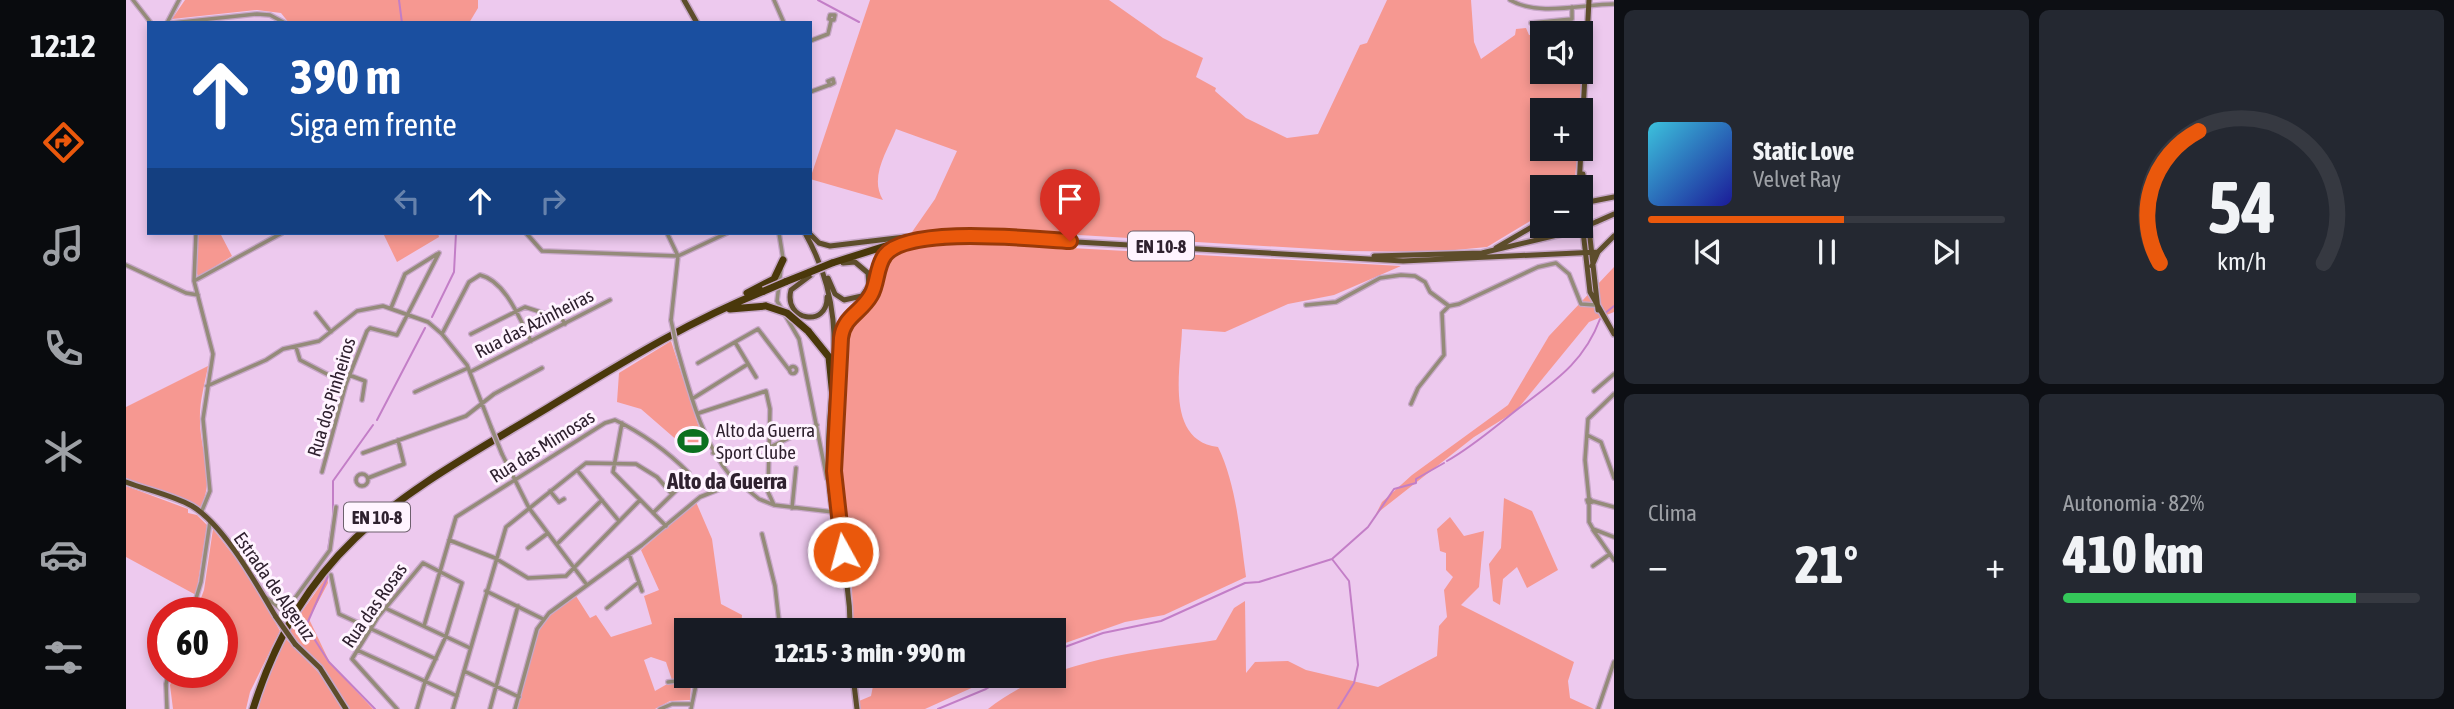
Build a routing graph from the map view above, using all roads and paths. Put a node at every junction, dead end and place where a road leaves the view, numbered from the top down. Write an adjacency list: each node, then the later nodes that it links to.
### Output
1 (133, 0): 9 (street)
2 (178, 0): 10 (street)
3 (684, 0): 13 (main road)
4 (774, 0): 14 (street)
5 (1510, 0): 8 (street)
6 (1589, 3): 7 (street); 8 (street); 20 (main road)
7 (1614, 4)
8 (1573, 7): 16 (street)
9 (149, 21)
10 (171, 21)
11 (198, 21): 12 (street)
12 (281, 21)
13 (696, 21)
14 (784, 21)
15 (831, 21): 17 (street)
16 (1552, 21)
17 (812, 40)
18 (829, 85): 19 (street)
19 (812, 91)
20 (1584, 98)
21 (1593, 197): 23 (main road)
22 (1614, 197): 23 (main road)
23 (1600, 199): 24 (main road)
24 (1593, 201)
25 (1614, 216): 42 (main road, EN 10-8, bridge)
26 (1530, 228): 42 (main road)
27 (196, 235): 49 (street)
28 (278, 235): 49 (street)
29 (527, 235): 41 (street)
30 (668, 235): 41 (street)
31 (723, 235): 41 (street)
32 (779, 235): 43 (street)
33 (808, 235): 48 (main road)
34 (809, 235): 36 (main road)
35 (1614, 236): 39 (main road)
36 (914, 238): 42 (main road, EN 10-8); 44 (highway, EN 10-8); 70 (main road)
37 (1586, 238): 38 (main road)
38 (1587, 251): 39 (main road); 40 (main road); 46 (main road)
39 (1598, 252): 46 (main road)
40 (1572, 254): 42 (main road); 46 (main road)
41 (678, 256): 88 (street, bridge)
42 (1456, 258)
43 (783, 260): 61 (highway); 78 (street)
44 (833, 264): 47 (highway, EN 10-8, bridge); 48 (main road)
45 (126, 265): 51 (street)
46 (1589, 268): 55 (main road)
47 (811, 273): 48 (main road); 50 (highway, EN 10-8, bridge)
48 (827, 279): 70 (main road); 87 (main road)
49 (194, 281): 51 (street)
50 (765, 292): 58 (highway, EN 10-8); 61 (highway, EN 10-8)
51 (198, 295): 74 (street)
52 (610, 300): 62 (street, Rua das Azinheiras)
53 (1306, 305): 54 (street)
54 (1449, 306): 55 (street); 91 (street)
55 (1596, 307): 66 (main road)
56 (391, 308): 60 (street); 60 (street, Rua dos Pinheiros); 63 (street)
57 (515, 311): 62 (street); 64 (street); 65 (street); 67 (street)
58 (723, 311): 85 (highway, EN 10-8); 87 (highway, bridge)
59 (316, 313): 63 (street)
60 (408, 315): 64 (street); 77 (street, Rua dos Pinheiros)
61 (705, 316): 85 (highway, EN 10-8)
62 (565, 324): 67 (street, Rua das Azinheiras)
63 (331, 332): 69 (street)
64 (442, 334): 75 (street)
65 (471, 334)
66 (1614, 334)
67 (531, 341): 75 (street, Rua das Azinheiras)
68 (735, 342): 71 (street); 72 (street); 78 (street)
69 (296, 347): 80 (street); 81 (street)
70 (840, 353): 135 (main road)
71 (698, 363)
72 (748, 364): 79 (street); 88 (street)
73 (542, 368): 90 (street)
74 (211, 370): 80 (street); 82 (street)
75 (469, 370): 84 (street, Rua das Azinheiras); 90 (street)
76 (1614, 374): 83 (street)
77 (349, 375): 81 (street, Rua dos Pinheiros); 89 (street)
78 (807, 375): 94 (street)
79 (756, 377)
80 (220, 380): 82 (street)
81 (346, 384): 104 (street, Rua dos Pinheiros)
82 (207, 386): 123 (street)
83 (1594, 391)
84 (415, 392)
85 (572, 393): 175 (highway, EN 10-8)
86 (1614, 394): 95 (street)
87 (833, 397): 113 (main road)
88 (692, 399): 92 (street)
89 (362, 400)
90 (482, 402): 96 (street); 107 (street, bridge)
91 (1411, 404)
92 (699, 413): 97 (street); 99 (street)
93 (622, 423): 101 (street); 107 (street, Rua das Mimosas); 111 (street, Rua das Mimosas)
94 (817, 425): 97 (street); 113 (street)
95 (1587, 435): 106 (street); 116 (street)
96 (398, 440): 98 (street); 105 (street)
97 (770, 447): 100 (street)
98 (363, 453)
99 (713, 453): 100 (street); 108 (street)
100 (770, 457): 117 (street)
101 (613, 463): 103 (street); 111 (street); 115 (street)
102 (796, 468): 121 (street)
103 (577, 470): 110 (street); 114 (street)
104 (322, 472)
105 (368, 478)
106 (1614, 478)
107 (513, 480): 120 (street); 132 (street, Rua das Mimosas)
108 (734, 481): 117 (street); 127 (street)
109 (126, 482): 123 (main road, Estrada de Algeruz)
110 (550, 491): 112 (street); 120 (street)
111 (672, 495): 124 (street, Rua das Mimosas)
112 (564, 499)
113 (831, 499): 122 (main road)
114 (601, 500): 125 (street); 133 (street)
115 (640, 500): 124 (street); 125 (street)
116 (1590, 501): 119 (street); 128 (street)
117 (774, 505): 121 (street)
118 (336, 507): 148 (street)
119 (1614, 507)
120 (529, 508): 129 (street); 138 (street)
121 (792, 508): 122 (street)
122 (833, 512): 135 (main road)
123 (201, 513): 126 (main road, Estrada de Algeruz)
124 (653, 513): 127 (street)
125 (619, 521): 141 (street)
126 (210, 523): 148 (main road, Estrada de Algeruz); 149 (street)
127 (666, 526): 136 (street)
128 (1593, 529): 131 (street); 137 (street)
129 (548, 533): 133 (street); 134 (street)
130 (762, 534): 153 (street)
131 (1614, 537)
132 (449, 540): 138 (street); 142 (street, Rua das Mimosas)
133 (557, 544): 141 (street)
134 (528, 548)
135 (843, 552): 154 (main road)
136 (629, 554): 144 (street); 145 (street)
137 (1610, 554): 139 (street); 140 (street)
138 (495, 558): 141 (street); 146 (street)
139 (1614, 560)
140 (1593, 566)
141 (575, 568): 145 (street)
142 (440, 570): 151 (street, Rua das Rosas); 156 (street, Rua das Mimosas); 158 (street)
143 (331, 575): 157 (street)
144 (639, 582): 147 (street); 152 (street)
145 (587, 585): 155 (street)
146 (486, 591): 150 (street); 159 (street)
147 (642, 591)
148 (263, 595): 176 (main road, Estrada de Algeruz, bridge)
149 (196, 597)
150 (518, 606): 155 (street); 167 (street)
151 (385, 608): 156 (street); 157 (street, Rua das Rosas)
152 (607, 608)
153 (779, 618)
154 (850, 618)
155 (543, 619): 172 (street)
156 (424, 626): 158 (street)
157 (371, 629): 160 (street, Rua das Rosas); 161 (street)
158 (446, 636): 159 (street); 161 (street)
159 (470, 648): 163 (street)
160 (357, 650): 165 (street); 177 (street, Rua das Rosas)
161 (436, 659): 165 (street)
162 (1614, 662): 184 (street)
163 (464, 671): 167 (street); 171 (street)
164 (674, 681): 166 (street)
165 (425, 682): 171 (street); 178 (street)
166 (668, 682)
167 (496, 686): 172 (street); 180 (street)
168 (166, 688): 174 (street)
169 (695, 688): 173 (street)
170 (855, 688): 183 (main road)
171 (457, 696): 179 (street)
172 (519, 697): 181 (street)
173 (692, 706): 182 (street)
174 (167, 709)
175 (253, 709)
176 (346, 709)
177 (397, 709)
178 (417, 709)
179 (453, 709)
180 (489, 709)
181 (515, 709)
182 (660, 709)
183 (857, 709)
184 (1598, 709)

